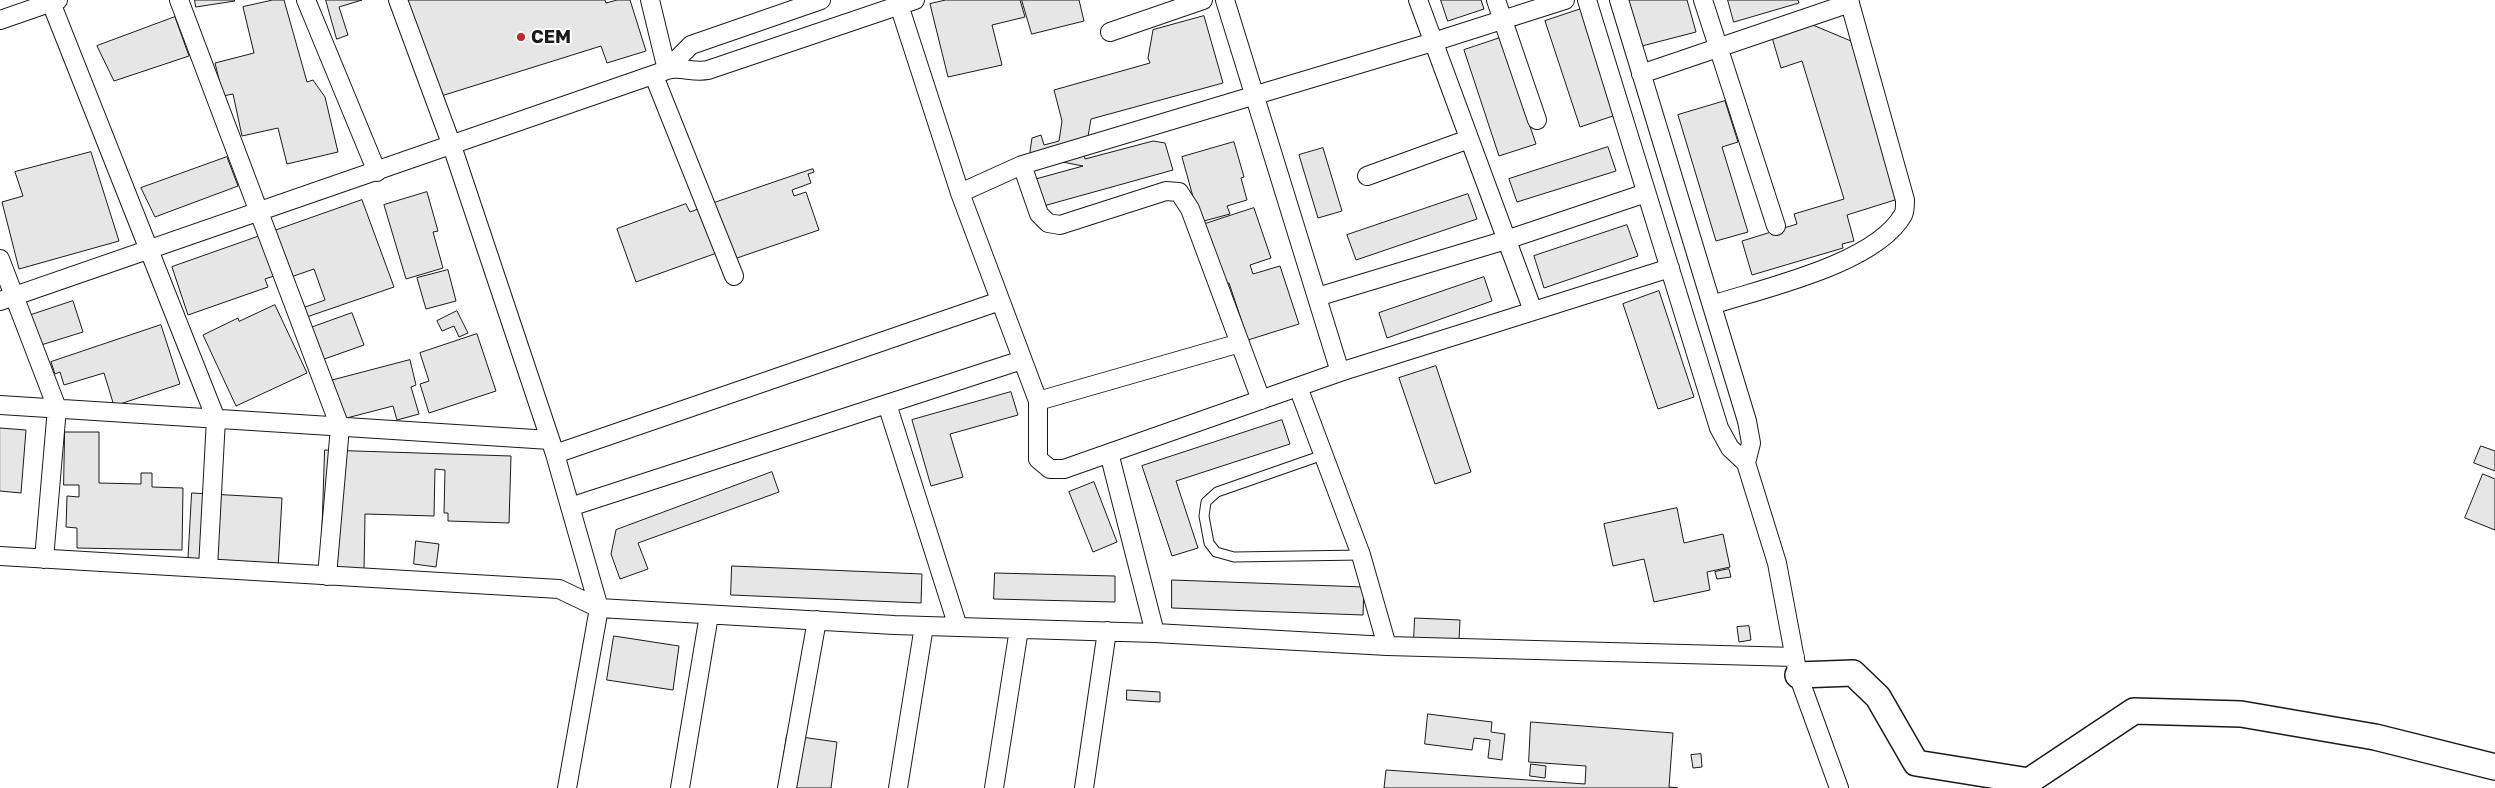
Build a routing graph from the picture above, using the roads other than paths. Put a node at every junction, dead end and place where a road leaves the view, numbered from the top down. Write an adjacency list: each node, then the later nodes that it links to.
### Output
1 (179, 0): 33 (street)
2 (306, 0): 29 (street)
3 (398, 0): 27 (street)
4 (650, 0): 22 (street)
5 (820, 0): 22 (street)
6 (1203, 0): 19 (street)
7 (1225, 0): 24 (street)
8 (1418, 0): 20 (street)
9 (1496, 0): 18 (street)
10 (1565, 0): 18 (street)
11 (1587, 0): 32 (street)
12 (1618, 0): 23 (street)
13 (1702, 0): 21 (street)
14 (53, 1): 17 (street); 36 (street)
15 (1849, 1): 21 (street); 43 (street)
16 (907, 3): 22 (street); 31 (street)
17 (0, 20)
18 (1502, 20): 20 (street); 25 (street)
19 (1110, 32)
20 (1433, 42): 24 (street); 26 (street)
21 (1719, 48): 23 (street); 34 (street)
22 (665, 71): 27 (street); 39 (street)
23 (1641, 74): 43 (street)
24 (1254, 95): 28 (street); 40 (street)
25 (1537, 120)
26 (1469, 139): 30 (street); 35 (street)
27 (452, 146): 29 (street); 56 (street)
28 (1022, 165): 31 (street); 45 (street)
29 (377, 172): 33 (street)
30 (1367, 176)
31 (960, 193): 42 (street)
32 (1646, 193): 35 (street); 38 (street)
33 (259, 212): 36 (street); 55 (street)
34 (1776, 226)
35 (1506, 240): 40 (street); 44 (street)
36 (150, 250): 41 (street); 54 (street)
37 (0, 259): 41 (street)
38 (1670, 268): 44 (street); 59 (street)
39 (734, 276)
40 (1317, 297): 47 (street)
41 (7, 298): 53 (street)
42 (1000, 301): 46 (street); 56 (street)
43 (1712, 305): 59 (street)
44 (1533, 311): 47 (street)
45 (1240, 344): 49 (street); 50 (street)
46 (1022, 360): 50 (street); 51 (street)
47 (1340, 372): 48 (street)
48 (1298, 387): 49 (street); 58 (street)
49 (1261, 400): 57 (street)
50 (1038, 401): 57 (street)
51 (887, 404): 60 (street); 70 (street)
52 (0, 405): 53 (street)
53 (57, 408): 54 (street); 63 (street)
54 (216, 419): 55 (street); 64 (street)
55 (340, 427): 56 (street); 65 (street)
56 (552, 447): 60 (street)
57 (1109, 453): 73 (street)
58 (1324, 455): 61 (street); 61 (lane)
59 (1746, 464): 75 (street)
60 (570, 507): 66 (street)
61 (1361, 555): 74 (street)
62 (0, 556): 63 (street)
63 (44, 559): 64 (street)
64 (208, 568): 65 (street)
65 (327, 576): 66 (street)
66 (599, 608): 67 (street); 77 (street)
67 (709, 614): 68 (street); 78 (street)
68 (817, 620): 69 (street); 79 (street)
69 (924, 626): 70 (street); 80 (street)
70 (958, 627): 71 (street)
71 (1019, 628): 72 (street); 81 (street)
72 (1107, 631): 73 (street); 82 (street)
73 (1155, 633): 74 (street)
74 (1387, 646): 75 (street)
75 (1797, 666): 76 (street); 83 (street)
76 (2495, 767)
77 (568, 788)
78 (680, 788)
79 (787, 788)
80 (898, 788)
81 (994, 788)
82 (1084, 788)
83 (1840, 788)

